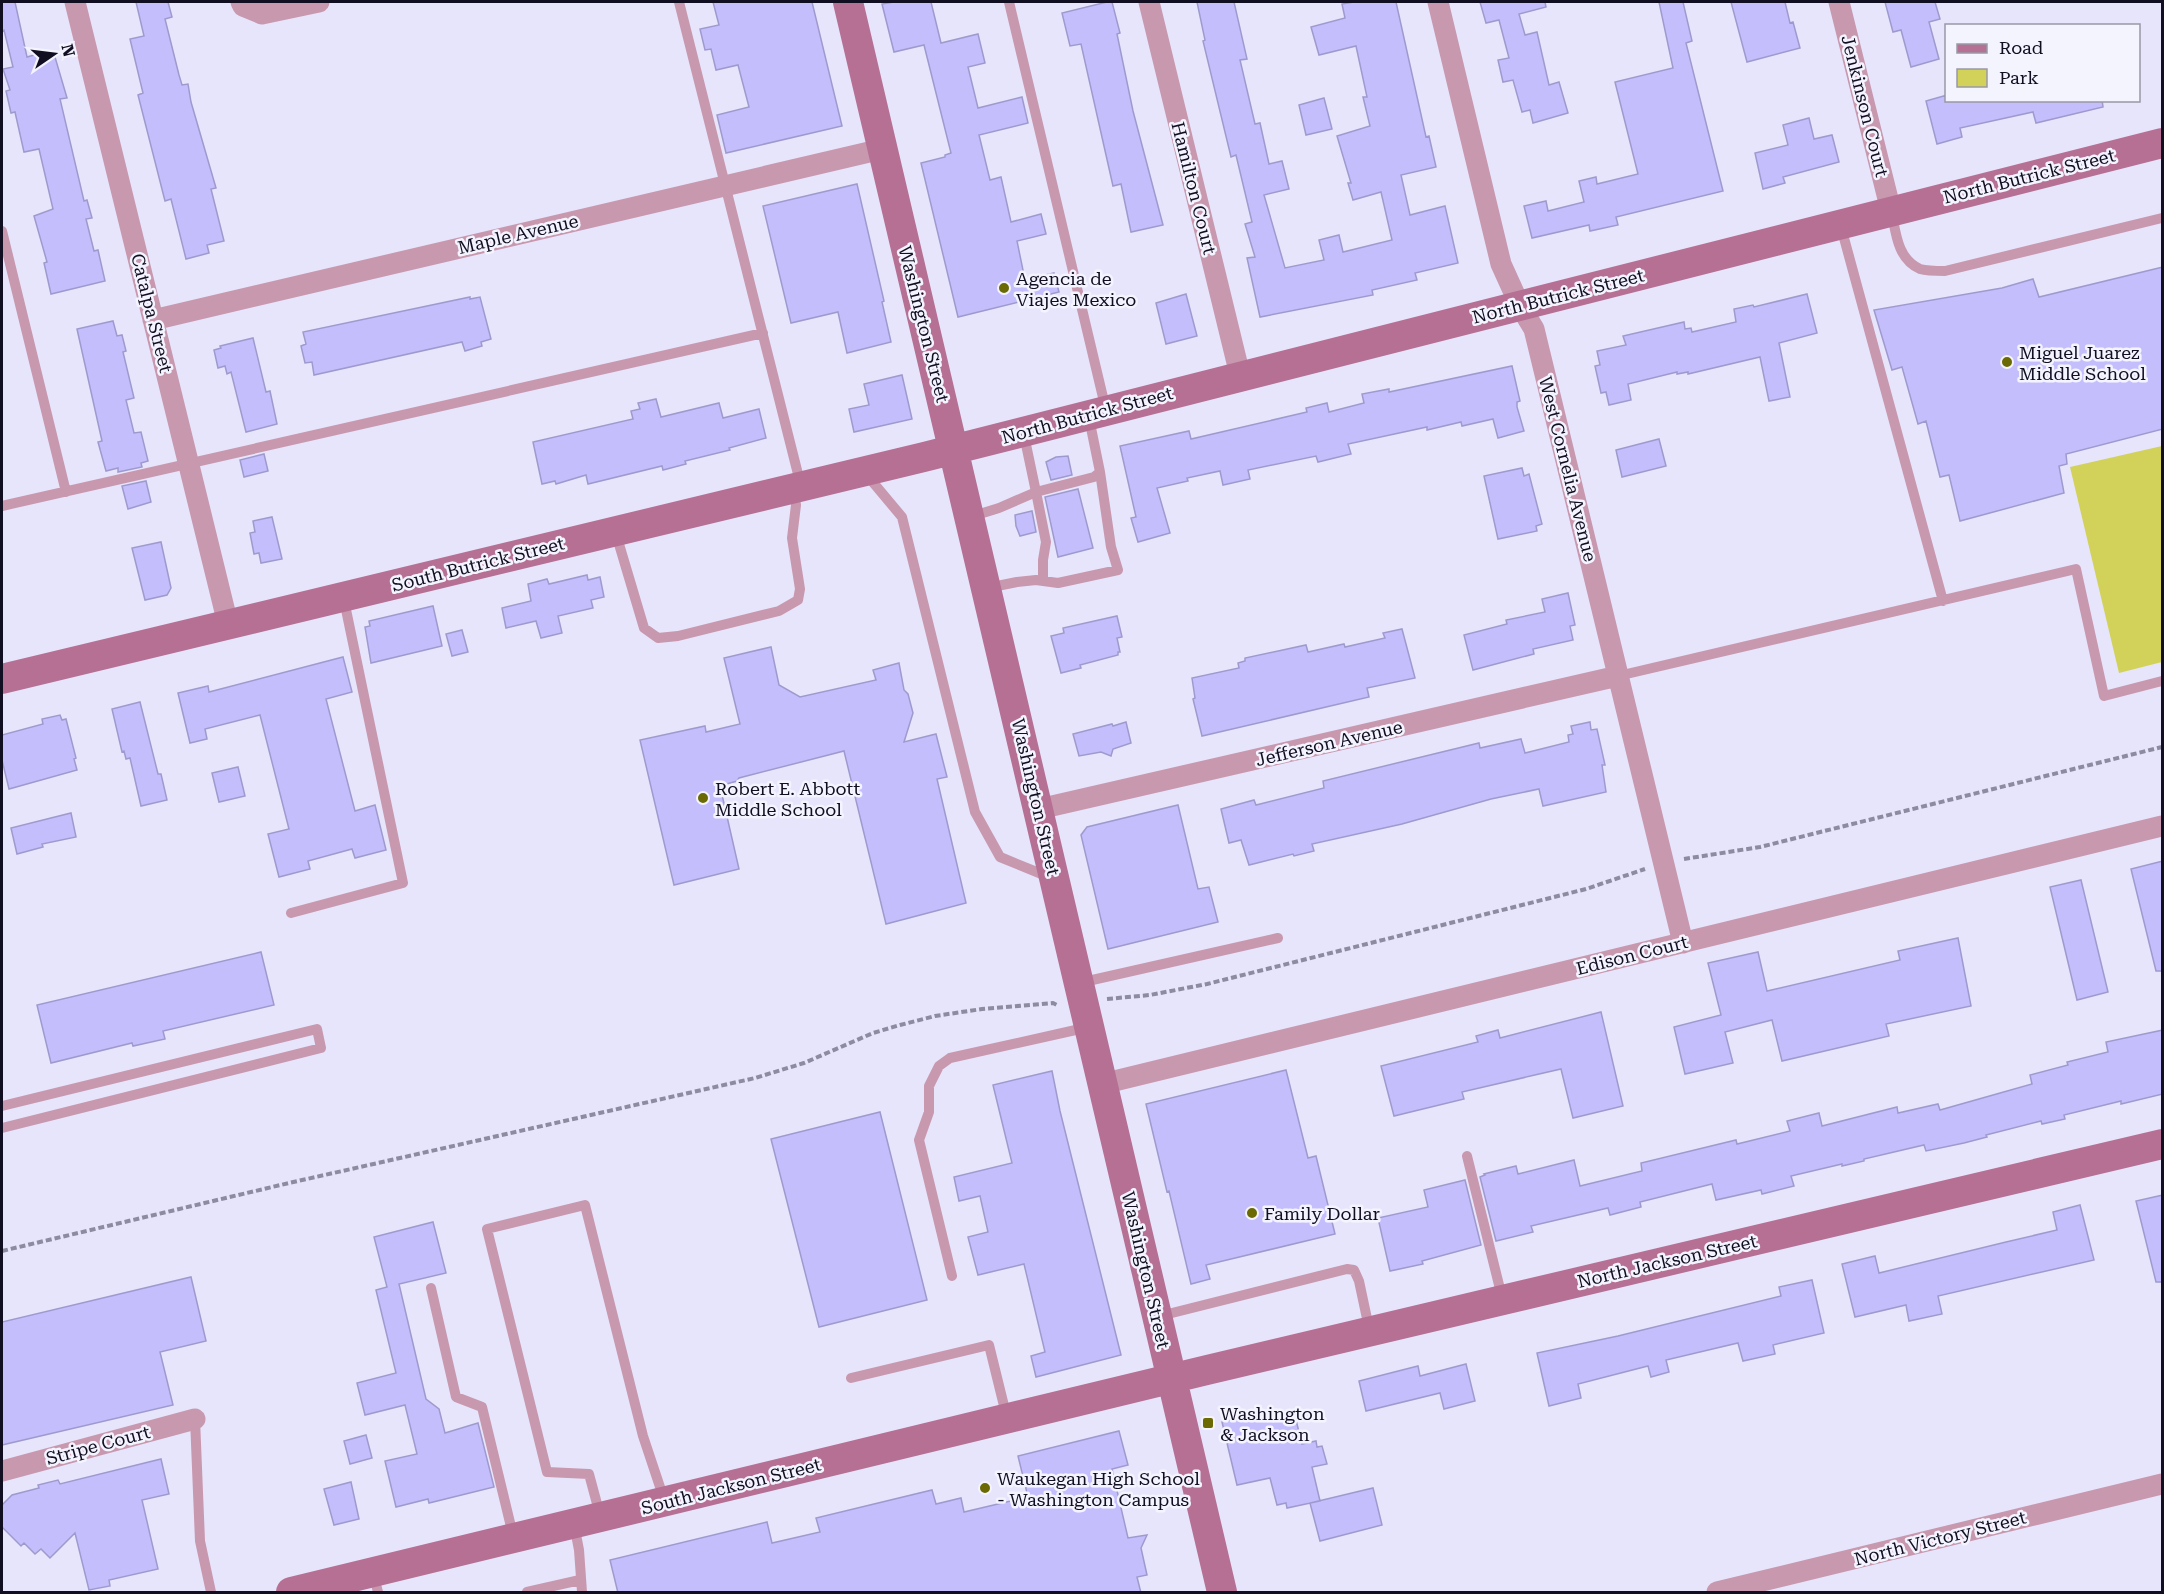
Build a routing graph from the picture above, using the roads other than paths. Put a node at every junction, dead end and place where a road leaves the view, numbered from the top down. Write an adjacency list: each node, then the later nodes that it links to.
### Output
1 (75, 2): 18 (street, Catalpa Street)
2 (241, 2): 3 (street)
3 (319, 2)
4 (679, 2): 12 (lane)
5 (848, 2): 11 (street, Washington Street)
6 (1009, 2): 21 (lane)
7 (1149, 2): 20 (street, Hamilton Court)
8 (1438, 2): 17 (street, West Cornelia Avenue)
9 (1839, 2): 13 (street, Jenkinson Court)
10 (2163, 143): 13 (street, North Butrick Street)
11 (882, 149): 12 (street, Maple Avenue); 23 (street, Washington Street)
12 (725, 186): 18 (street, Maple Avenue); 19 (lane)
13 (1891, 211): 14 (lane); 15 (street, North Butrick Street)
14 (2163, 218)
15 (1840, 224): 17 (street, North Butrick Street); 36 (lane)
16 (2, 231): 28 (lane)
17 (1520, 306): 20 (street, North Butrick Street); 38 (street, West Cornelia Avenue)
18 (153, 320): 24 (street, Catalpa Street)
19 (763, 333): 24 (lane); 27 (lane)
20 (1240, 375): 21 (street, North Butrick Street)
21 (1097, 413): 22 (street, North Butrick Street); 26 (lane)
22 (1024, 432): 23 (street, North Butrick Street); 29 (lane)
23 (954, 449): 25 (street, South Butrick Street); 31 (street, Washington Street)
24 (189, 464): 28 (lane); 37 (street, Catalpa Street)
25 (863, 471): 27 (street, South Butrick Street); 43 (lane)
26 (1100, 472): 29 (lane); 33 (lane)
27 (797, 487): 32 (street, South Butrick Street); 32 (lane)
28 (66, 492): 30 (lane)
29 (1036, 492): 31 (lane); 33 (lane)
30 (2, 506)
31 (970, 517): 34 (street, Washington Street)
32 (616, 531): 35 (street, South Butrick Street)
33 (1043, 581): 34 (lane)
34 (987, 588): 41 (street, Washington Street)
35 (343, 597): 37 (street, South Butrick Street); 44 (lane)
36 (1943, 601): 38 (lane); 40 (lane)
37 (228, 624): 39 (street, South Butrick Street)
38 (1618, 676): 41 (street, Jefferson Avenue); 46 (street, West Cornelia Avenue)
39 (2, 679)
40 (2163, 681)
41 (1039, 809): 43 (street, Washington Street)
42 (2163, 826): 46 (street, Edison Court)
43 (1055, 880): 47 (street, Washington Street)
44 (291, 913)
45 (1278, 938): 47 (lane)
46 (1683, 943): 49 (street, Edison Court)
47 (1079, 983): 48 (street, Washington Street)
48 (1089, 1027): 49 (street, Washington Street); 54 (lane)
49 (1102, 1084): 57 (street, Washington Street)
50 (2, 1106): 51 (lane)
51 (2, 1128)
52 (2163, 1144): 56 (street, North Jackson Street)
53 (1467, 1156): 56 (lane)
54 (952, 1276)
55 (431, 1288): 67 (lane)
56 (1503, 1300): 58 (street, North Jackson Street)
57 (1157, 1317): 58 (lane); 60 (street, Washington Street)
58 (1370, 1332): 60 (street, North Jackson Street)
59 (851, 1378): 61 (lane)
60 (1171, 1378): 61 (street, South Jackson Street); 74 (street, Washington Street)
61 (1007, 1418): 65 (street, South Jackson Street)
62 (195, 1419): 63 (street, Stripe Court); 70 (lane)
63 (2, 1471)
64 (2163, 1484): 75 (street, North Victory Street)
65 (665, 1502): 66 (street, South Jackson Street); 66 (lane)
66 (588, 1520): 67 (street, South Jackson Street); 68 (lane)
67 (514, 1538): 69 (street, South Jackson Street)
68 (580, 1580): 72 (lane); 73 (lane)
69 (375, 1583): 71 (street, South Jackson Street)
70 (211, 1593)
71 (291, 1593)
72 (527, 1593)
73 (582, 1593)
74 (1222, 1593)
75 (1717, 1593)

